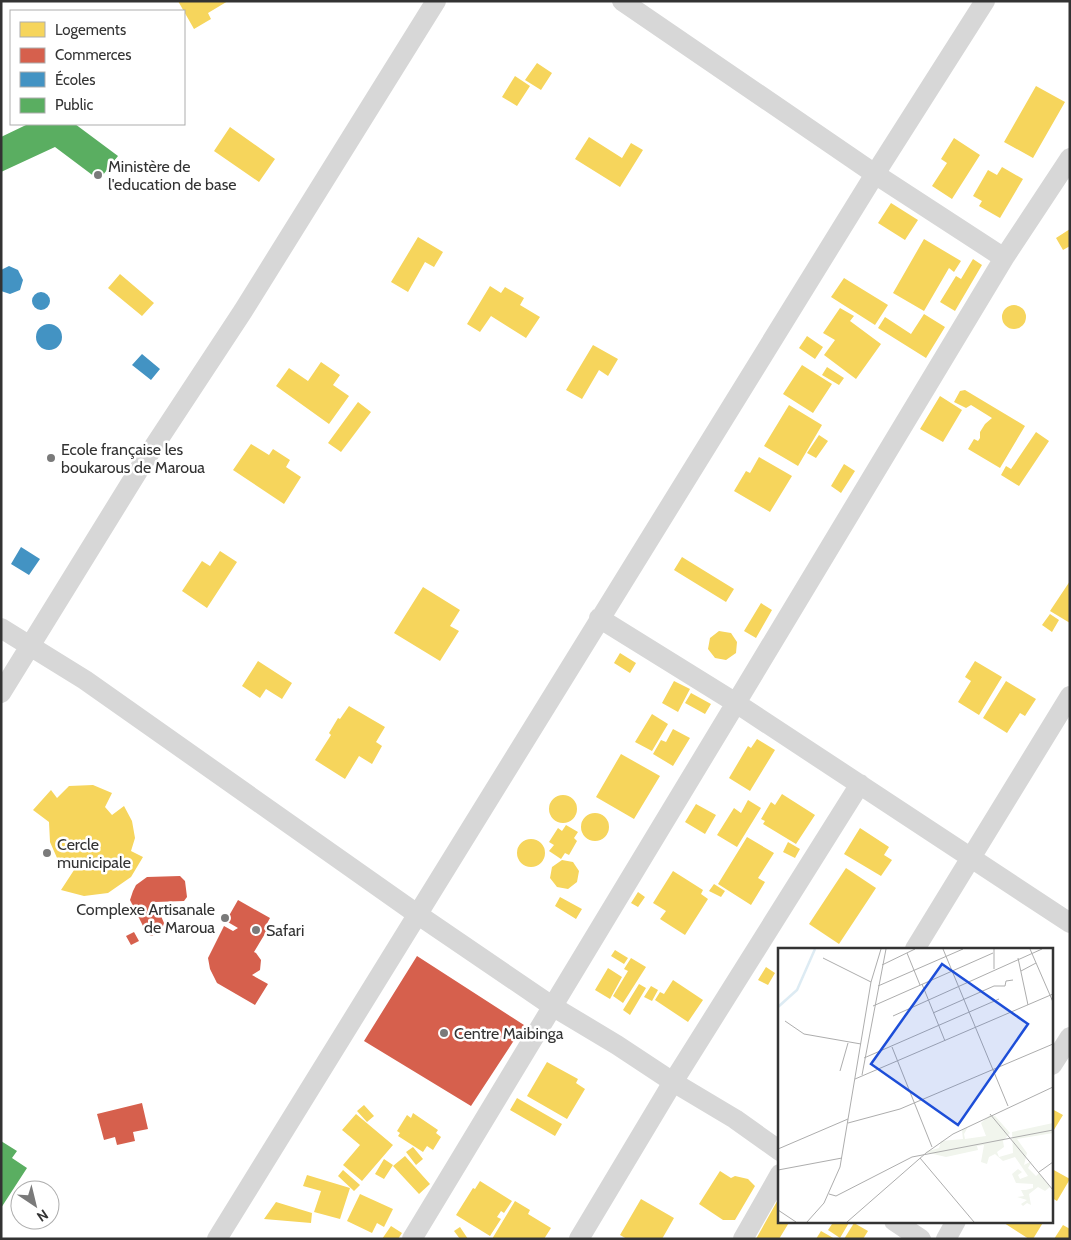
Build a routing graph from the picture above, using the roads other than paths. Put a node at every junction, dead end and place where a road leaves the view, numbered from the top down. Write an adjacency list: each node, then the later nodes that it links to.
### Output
1 (436, 1): 9 (street)
2 (622, 1): 5 (street)
3 (985, 1): 5 (street)
4 (1070, 158): 6 (street)
5 (875, 174): 6 (street); 7 (street)
6 (1004, 258): 12 (street)
7 (599, 618): 12 (street); 15 (street)
8 (1, 628): 9 (street)
9 (30, 646): 10 (street); 15 (street)
10 (1, 692)
11 (1070, 696): 14 (street)
12 (736, 703): 13 (street); 18 (street)
13 (860, 784): 14 (street); 21 (street)
14 (970, 858): 16 (street); 17 (street)
15 (417, 914): 18 (street); 26 (street)
16 (1070, 923)
17 (916, 948)
18 (552, 1006): 21 (street); 27 (street)
19 (1070, 1037): 20 (street)
20 (1054, 1062)
21 (673, 1082): 22 (street); 28 (street)
22 (778, 1149)
23 (778, 1178): 29 (street)
24 (896, 1222): 30 (street)
25 (955, 1222): 31 (street)
26 (216, 1239)
27 (412, 1239)
28 (578, 1239)
29 (743, 1239)
30 (921, 1239)
31 (946, 1239)

